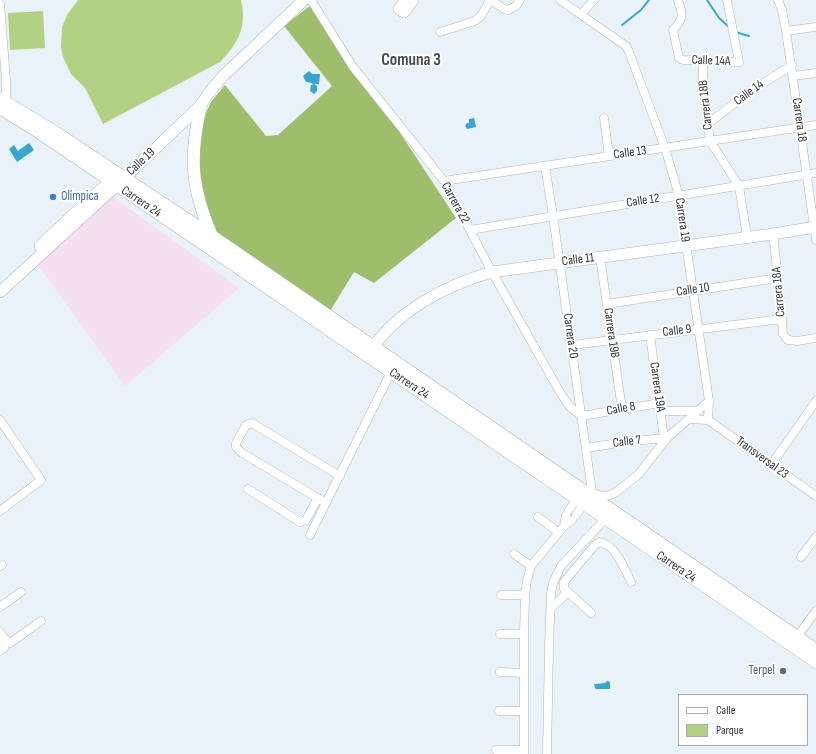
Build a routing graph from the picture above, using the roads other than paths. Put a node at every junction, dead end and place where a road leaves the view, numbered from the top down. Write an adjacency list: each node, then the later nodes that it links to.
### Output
1 (304, 0): 23 (street, Calle 19)
2 (312, 0): 38 (street, Carrera 22)
3 (406, 0): 4 (street)
4 (413, 0)
5 (491, 0): 11 (street); 16 (street)
6 (560, 0): 13 (street)
7 (594, 0): 13 (street)
8 (678, 0): 17 (street, Calle 14A)
9 (727, 0): 17 (street, Calle 14A)
10 (778, 0): 15 (street, Carrera 18)
11 (518, 3)
12 (0, 4): 21 (street)
13 (581, 14): 32 (street, Carrera 19)
14 (816, 27): 15 (street)
15 (786, 31): 18 (street, Carrera 18)
16 (440, 32)
17 (703, 60): 27 (street, Carrera 18B)
18 (792, 65): 20 (street, Carrera 18); 27 (street, Calle 14)
19 (816, 73): 20 (street)
20 (793, 76): 29 (street, Carrera 18)
21 (6, 80): 22 (street); 24 (street)
22 (0, 87)
23 (208, 94): 25 (street, Calle 19); 31 (street, Calle 19)
24 (2, 103): 37 (main road, Carrera 24)
25 (201, 105): 31 (street, Calle 19); 45 (main road)
26 (604, 118): 33 (street)
27 (708, 124): 30 (street, Carrera 18B)
28 (816, 125): 29 (street, Calle 13)
29 (801, 128): 30 (street, Calle 13); 36 (street, Carrera 18)
30 (710, 141): 32 (street, Calle 13); 39 (street, Carrera 18B)
31 (156, 143): 37 (street, Calle 19)
32 (665, 148): 33 (street, Calle 13); 40 (street, Carrera 19)
33 (609, 156): 34 (street, Calle 13)
34 (545, 166): 38 (street, Calle 13); 41 (street, Carrera 20)
35 (816, 173): 36 (street, Calle 12)
36 (807, 175): 39 (street, Calle 12); 42 (street, Carrera 18)
37 (117, 180): 45 (main road, Carrera 24); 53 (street, Calle 19); 55 (street, Calle 19); 63 (main road, Carrera 24)
38 (444, 181): 43 (street, Carrera 22)
39 (739, 186): 40 (street, Calle 12); 46 (street, Carrera 18B)
40 (679, 196): 41 (street, Calle 12); 48 (street, Carrera 19)
41 (554, 216): 43 (street, Calle 12); 50 (street, Carrera 20)
42 (815, 227): 44 (street, Calle 11); 47 (street, Carrera 18)
43 (470, 230): 51 (street, Carrera 22)
44 (773, 234): 46 (street, Calle 11); 52 (street, Carrera 18A)
45 (212, 236): 63 (main road, Carrera 24)
46 (747, 237): 48 (street, Calle 11)
47 (816, 240)
48 (686, 245): 49 (street, Calle 11); 54 (street, Carrera 19)
49 (600, 257): 50 (street, Calle 11); 56 (street, Carrera 19B)
50 (560, 262): 51 (street, Calle 11); 62 (street, Carrera 20)
51 (492, 272): 63 (street, Calle 11); 71 (street, Carrera 22)
52 (778, 278): 54 (street, Calle 10); 57 (street, Carrera 18A)
53 (0, 283)
54 (692, 290): 56 (street, Calle 10); 58 (street, Carrera 19)
55 (0, 292)
56 (607, 304): 61 (street, Carrera 19B)
57 (782, 318): 58 (street, Calle 9); 60 (street, Carrera 18A)
58 (699, 329): 59 (street, Calle 9); 66 (street, Carrera 19)
59 (650, 335): 61 (street, Calle 9); 68 (street, Carrera 19A)
60 (816, 338)
61 (612, 340): 62 (street, Calle 9); 69 (street, Carrera 19B)
62 (572, 345): 71 (street, Carrera 20)
63 (370, 351): 64 (main road, Carrera 24); 65 (main road, Carrera 24)
64 (388, 357): 65 (street); 80 (main road, Carrera 24)
65 (391, 372): 78 (street); 80 (main road, Carrera 24)
66 (709, 401): 70 (street); 74 (street)
67 (816, 401): 77 (street)
68 (660, 407): 69 (street, Calle 8); 70 (street, Calle 8); 75 (street, Carrera 19A)
69 (622, 409): 71 (street, Calle 8)
70 (698, 411): 72 (street)
71 (581, 416): 76 (street, Carrera 20)
72 (689, 419): 74 (street); 75 (street)
73 (0, 420): 84 (street)
74 (708, 420): 77 (street, Transversal 23)
75 (666, 438): 76 (street, Calle 7); 80 (street)
76 (586, 448): 80 (street, Carrera 20)
77 (771, 465): 81 (street, Transversal 23)
78 (340, 476): 82 (street); 83 (street)
79 (248, 489): 82 (street)
80 (585, 496): 85 (main road, Carrera 24); 87 (street)
81 (816, 496)
82 (318, 498): 83 (street)
83 (326, 503): 88 (street)
84 (0, 511)
85 (609, 515): 99 (street); 106 (main road, Carrera 24)
86 (538, 517): 87 (street)
87 (558, 532): 92 (street)
88 (310, 535)
89 (816, 537): 91 (street)
90 (514, 554): 92 (street)
91 (801, 557)
92 (531, 566): 97 (street)
93 (631, 582): 95 (street)
94 (21, 592): 98 (street)
95 (568, 592): 99 (street); 101 (street)
96 (501, 595): 97 (street)
97 (525, 595): 105 (street)
98 (0, 607)
99 (551, 608): 117 (street)
100 (816, 611): 106 (street)
101 (591, 613)
102 (41, 620): 103 (street)
103 (0, 632)
104 (500, 634): 105 (street)
105 (524, 634): 112 (street)
106 (794, 641): 108 (main road, Carrera 24); 110 (main road, Carrera 24)
107 (0, 643): 109 (street)
108 (816, 650)
109 (0, 651)
110 (816, 662)
111 (500, 672): 112 (street)
112 (524, 673): 114 (street)
113 (499, 711): 114 (street)
114 (524, 711): 116 (street)
115 (496, 750): 116 (street)
116 (524, 752)
117 (547, 754)

